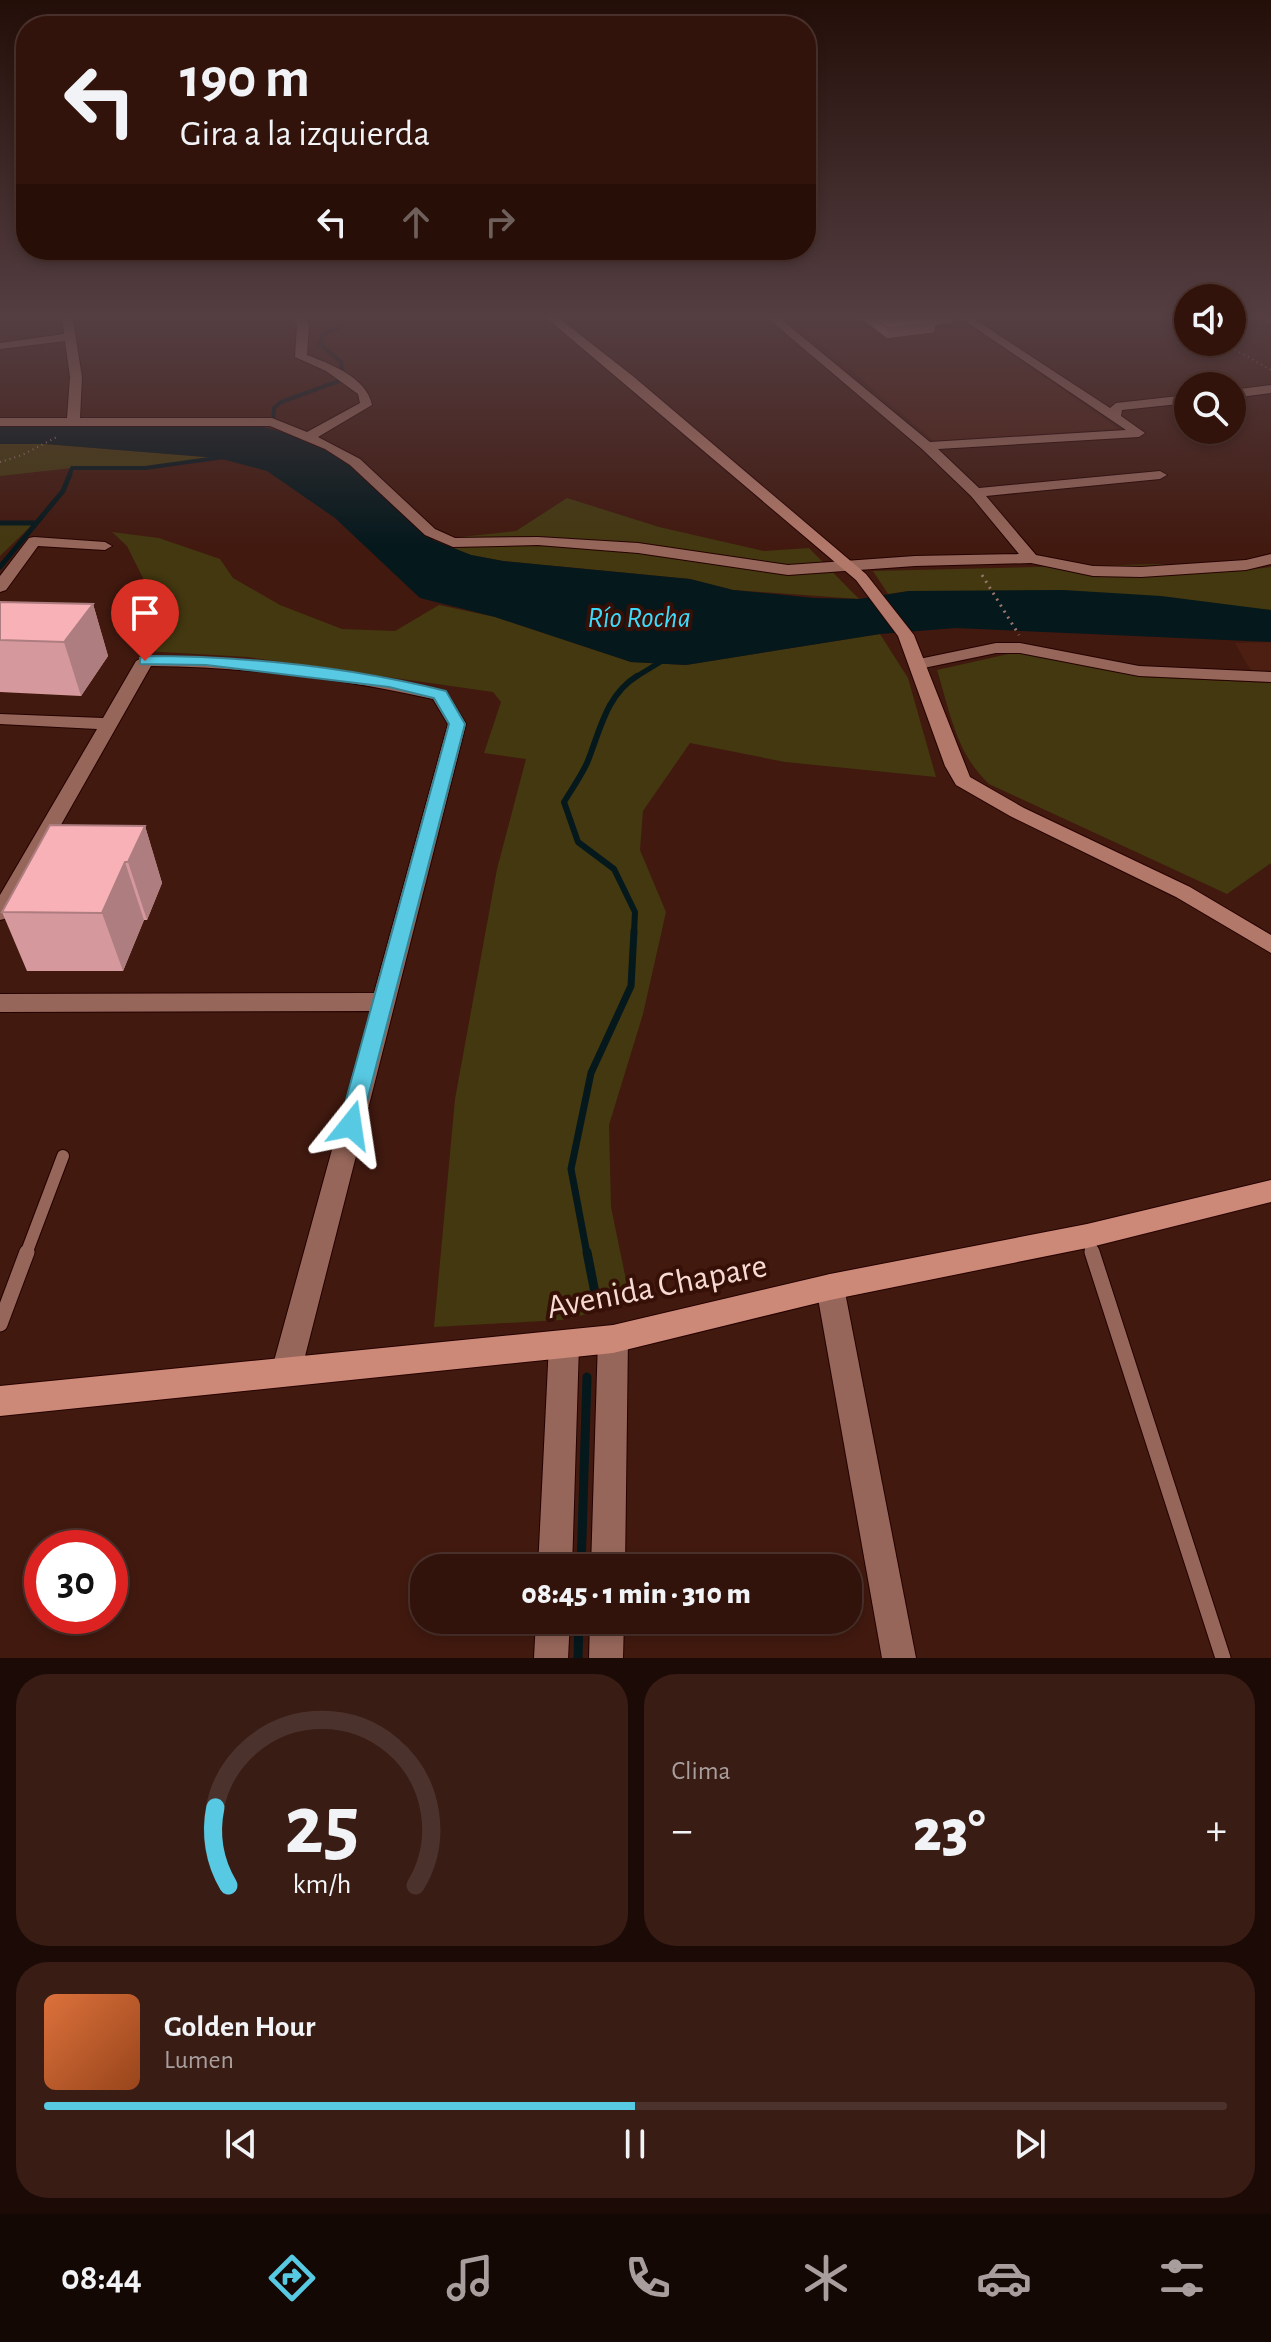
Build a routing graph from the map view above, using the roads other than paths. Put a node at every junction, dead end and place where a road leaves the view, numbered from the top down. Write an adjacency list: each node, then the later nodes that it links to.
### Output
1 (75, 392): 8 (street)
2 (363, 392): 10 (street)
3 (641, 392): 17 (main road)
4 (862, 392): 11 (street)
5 (1078, 392): 7 (street)
6 (1174, 401): 7 (street)
7 (1115, 417): 11 (street)
8 (73, 421): 9 (street); 10 (street)
9 (0, 422)
10 (308, 437): 17 (street)
11 (927, 446): 13 (street)
12 (1160, 475): 13 (street)
13 (976, 493): 15 (street)
14 (105, 546): 18 (street)
15 (1031, 558): 16 (street); 17 (street)
16 (1271, 559)
17 (848, 564): 19 (main road)
18 (0, 587)
19 (919, 664): 20 (street); 24 (main road)
20 (1271, 677)
21 (0, 719): 22 (street)
22 (108, 724): 23 (street); 25 (street)
23 (0, 913)
24 (1271, 945)
25 (383, 1002): 26 (street); 34 (street)
26 (0, 1003)
27 (63, 1156): 31 (lane)
28 (1271, 1191): 29 (main road, Avenida Chapare)
29 (1087, 1236): 30 (main road, Avenida Chapare); 43 (lane)
30 (830, 1287): 32 (main road, Avenida Chapare); 42 (street)
31 (0, 1324)
32 (613, 1339): 33 (main road, Avenida Chapare); 37 (street)
33 (564, 1344): 34 (main road, Avenida Chapare); 36 (street)
34 (286, 1372): 35 (main road, Avenida Chapare)
35 (0, 1401)
36 (556, 1554)
37 (608, 1554)
38 (552, 1634): 40 (street)
39 (607, 1634): 41 (street)
40 (551, 1658)
41 (606, 1658)
42 (899, 1658)
43 (1223, 1658)

